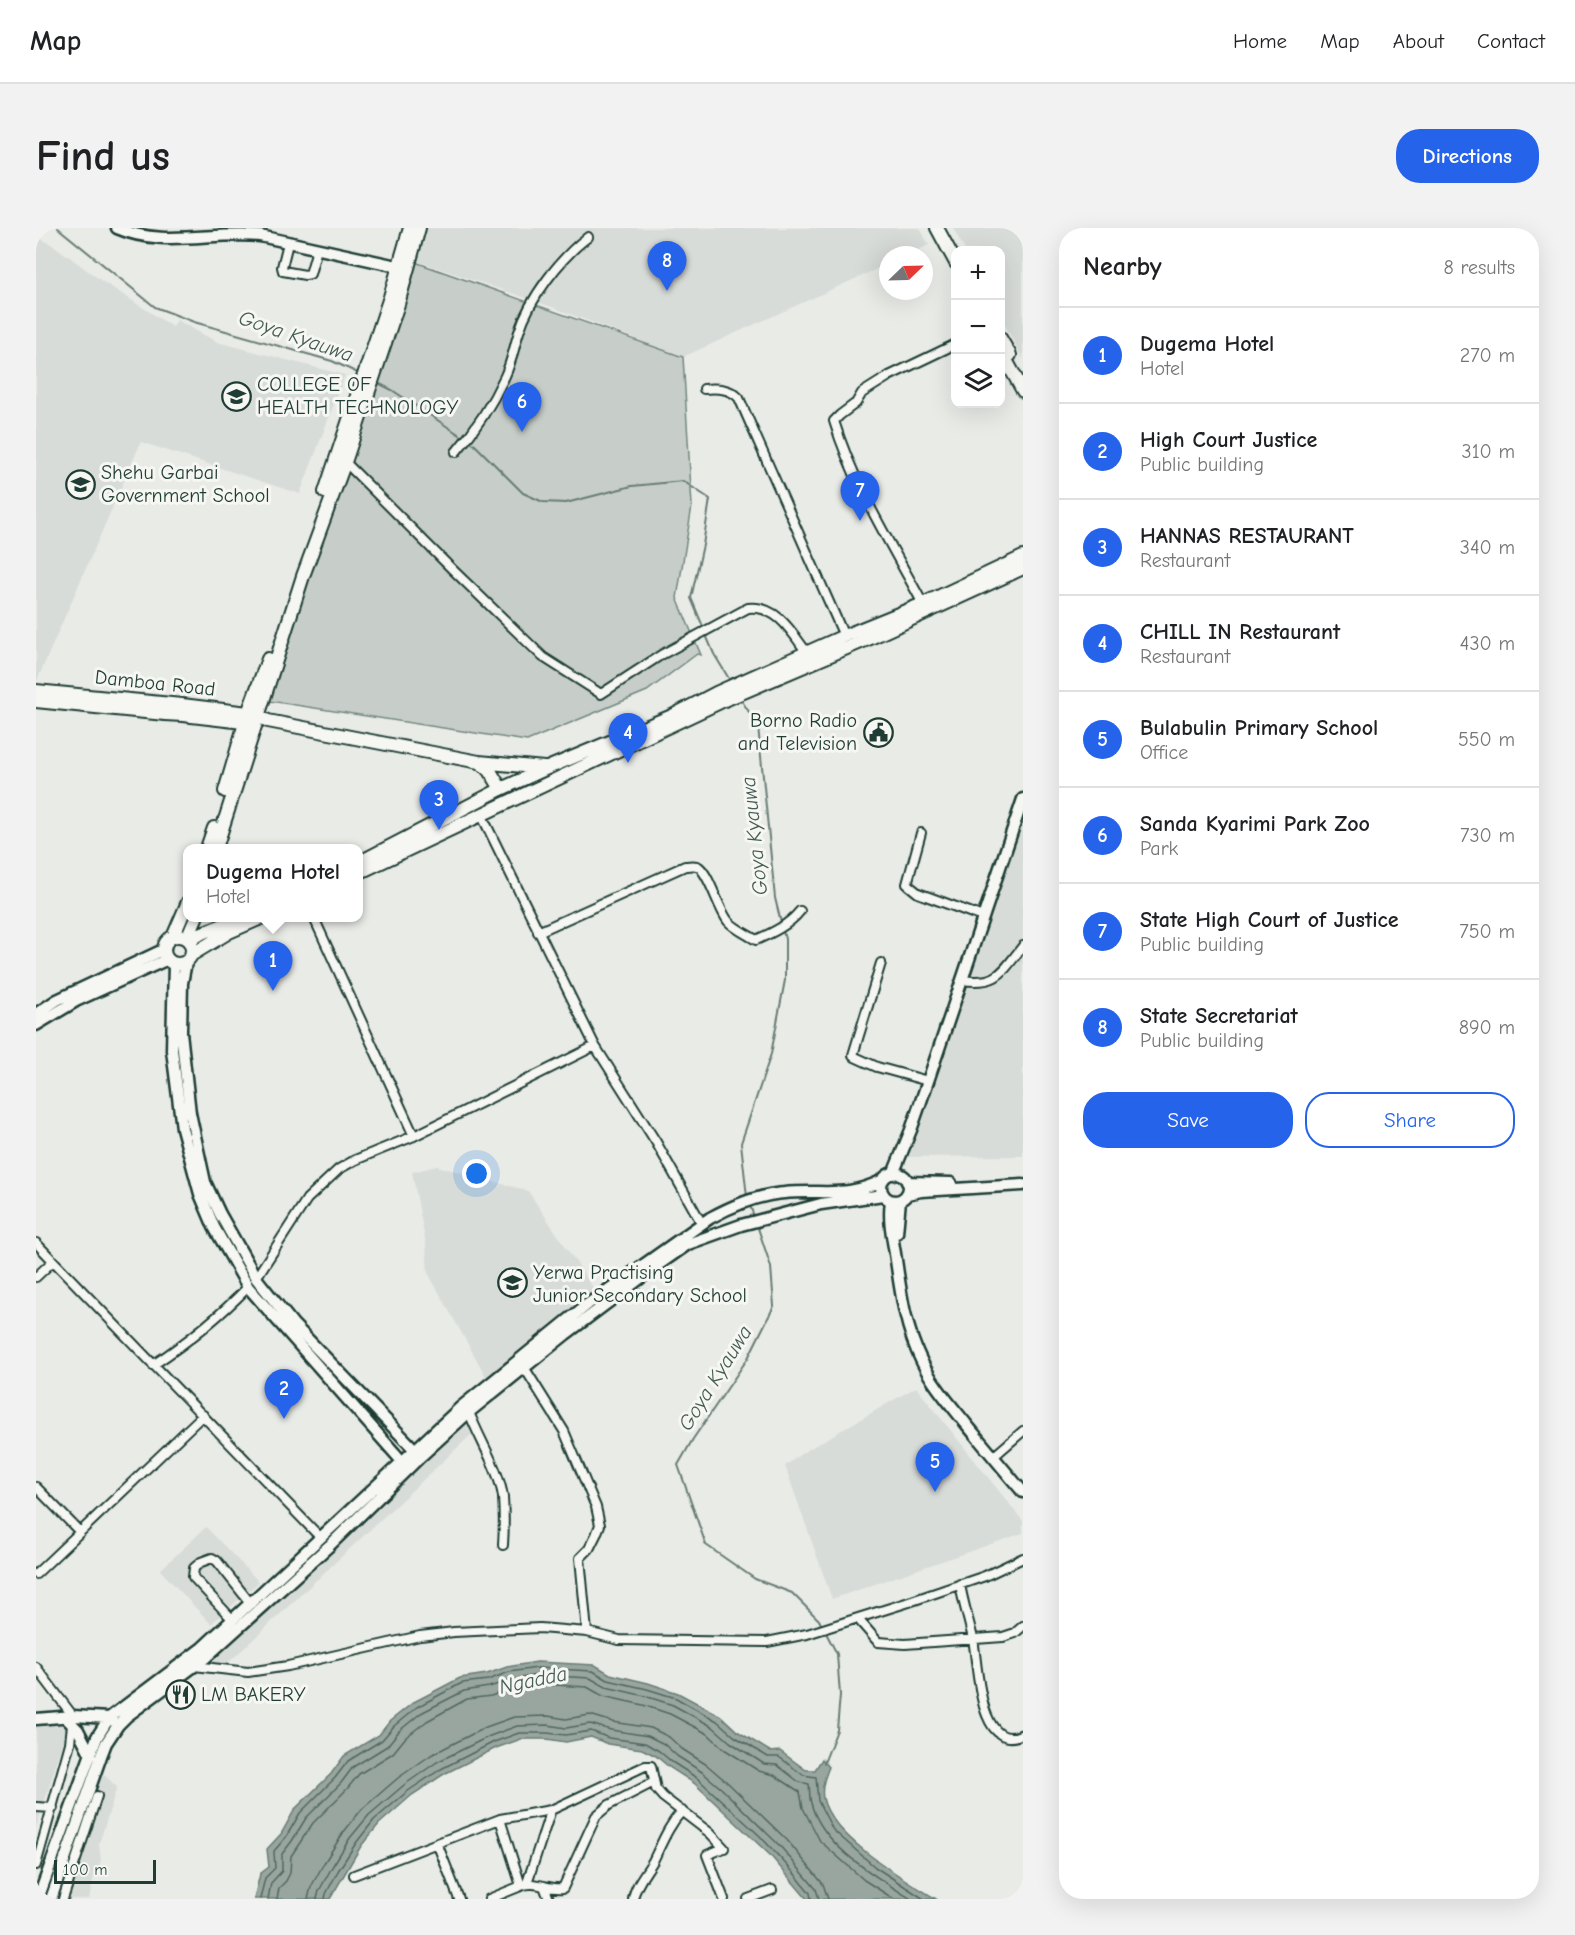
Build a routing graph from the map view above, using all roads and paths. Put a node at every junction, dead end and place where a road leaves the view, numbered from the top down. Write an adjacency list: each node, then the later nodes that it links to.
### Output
1 (117, 228): 7 (main road)
2 (410, 228): 11 (main road)
3 (419, 228): 11 (main road)
4 (937, 228): 10 (main road)
5 (944, 228): 8 (main road)
6 (588, 237): 19 (street)
7 (288, 243): 9 (main road); 9 (street)
8 (953, 246)
9 (317, 249): 11 (main road)
10 (951, 254)
11 (404, 267): 16 (main road)
12 (951, 346): 23 (street)
13 (1005, 347): 15 (main road)
14 (1003, 354): 18 (main road)
15 (1023, 380)
16 (364, 388): 20 (main road); 30 (main road)
17 (705, 389): 24 (street)
18 (1023, 392)
19 (457, 450)
20 (345, 462): 25 (street); 30 (main road)
21 (1023, 557): 23 (main road)
22 (1023, 568): 26 (main road)
23 (923, 604): 24 (main road)
24 (844, 636): 25 (main road)
25 (807, 653): 26 (main road)
26 (781, 670): 28 (main road)
27 (36, 691): 30 (main road, Damboa Road)
28 (718, 697): 32 (main road); 35 (main road)
29 (36, 701): 30 (main road, Damboa Road)
30 (255, 719): 31 (main road, Damboa Road); 37 (main road); 38 (main road)
31 (478, 762): 32 (main road, Damboa Road); 33 (main road)
32 (545, 769): 33 (main road)
33 (501, 789): 39 (main road)
34 (1023, 799): 43 (main road)
35 (481, 814): 40 (main road); 50 (street)
36 (921, 833): 43 (street)
37 (209, 844)
38 (218, 844)
39 (363, 860)
40 (363, 871)
41 (800, 911): 50 (street)
42 (183, 914): 51 (main road)
43 (983, 917): 56 (main road)
44 (195, 922): 52 (main road)
45 (200, 922): 49 (main road)
46 (230, 922): 49 (main road)
47 (252, 922): 54 (main road)
48 (316, 922): 61 (street)
49 (213, 928): 52 (main road)
50 (538, 932): 59 (street)
51 (173, 937): 52 (main road); 54 (main road)
52 (188, 940): 54 (main road)
53 (1023, 946): 56 (street)
54 (177, 958): 57 (main road); 58 (main road); 70 (main road); 71 (main road)
55 (881, 963): 60 (street)
56 (962, 980): 60 (main road)
57 (36, 1014)
58 (36, 1025)
59 (595, 1046): 61 (street); 66 (street)
60 (928, 1081): 62 (main road)
61 (414, 1136): 70 (street)
62 (896, 1178): 64 (main road); 65 (main road); 65 (main road); 66 (main road)
63 (1023, 1185): 64 (main road)
64 (975, 1187): 65 (main road)
65 (895, 1197): 73 (main road); 78 (main road)
66 (702, 1224): 77 (main road)
67 (36, 1243): 68 (street)
68 (53, 1261): 69 (street); 72 (street)
69 (36, 1277)
70 (256, 1278): 77 (main road)
71 (248, 1287): 72 (street); 79 (main road)
72 (153, 1365): 75 (street)
73 (524, 1367): 74 (main road); 92 (street)
74 (469, 1413): 77 (main road); 84 (street)
75 (203, 1415): 82 (street); 83 (street)
76 (1023, 1431): 78 (street)
77 (418, 1453): 79 (main road)
78 (993, 1456): 81 (main road)
79 (406, 1465): 83 (main road); 94 (main road)
80 (36, 1487): 82 (street)
81 (1023, 1492)
82 (80, 1532): 86 (street)
83 (321, 1538): 88 (main road)
84 (503, 1545)
85 (1023, 1558): 87 (street)
86 (36, 1574)
87 (960, 1584): 89 (street); 93 (street)
88 (251, 1604): 90 (main road); 90 (street)
89 (858, 1619): 92 (street); 93 (street)
90 (233, 1620): 98 (main road)
91 (1023, 1626): 93 (street)
92 (587, 1632): 94 (street)
93 (973, 1639): 99 (street)
94 (194, 1666): 98 (main road)
95 (36, 1667): 97 (street)
96 (36, 1719): 97 (main road)
97 (70, 1719): 98 (main road); 100 (main road); 104 (street)
98 (114, 1722): 100 (main road); 115 (main road)
99 (1023, 1734)
100 (91, 1755): 114 (main road)
101 (654, 1782): 105 (street); 106 (street); 112 (street)
102 (97, 1796): 116 (street)
103 (36, 1807): 104 (street)
104 (53, 1808): 109 (street)
105 (551, 1809): 107 (street); 111 (street)
106 (682, 1811): 120 (street); 121 (street)
107 (500, 1820): 108 (street); 111 (street)
108 (437, 1843): 110 (street); 117 (street)
109 (36, 1864)
110 (354, 1875)
111 (524, 1885): 112 (street); 118 (street)
112 (544, 1886): 119 (street)
113 (772, 1890): 122 (street)
114 (38, 1899)
115 (51, 1899)
116 (63, 1899)
117 (459, 1899)
118 (489, 1899)
119 (549, 1899)
120 (633, 1899)
121 (724, 1899)
122 (748, 1899)

